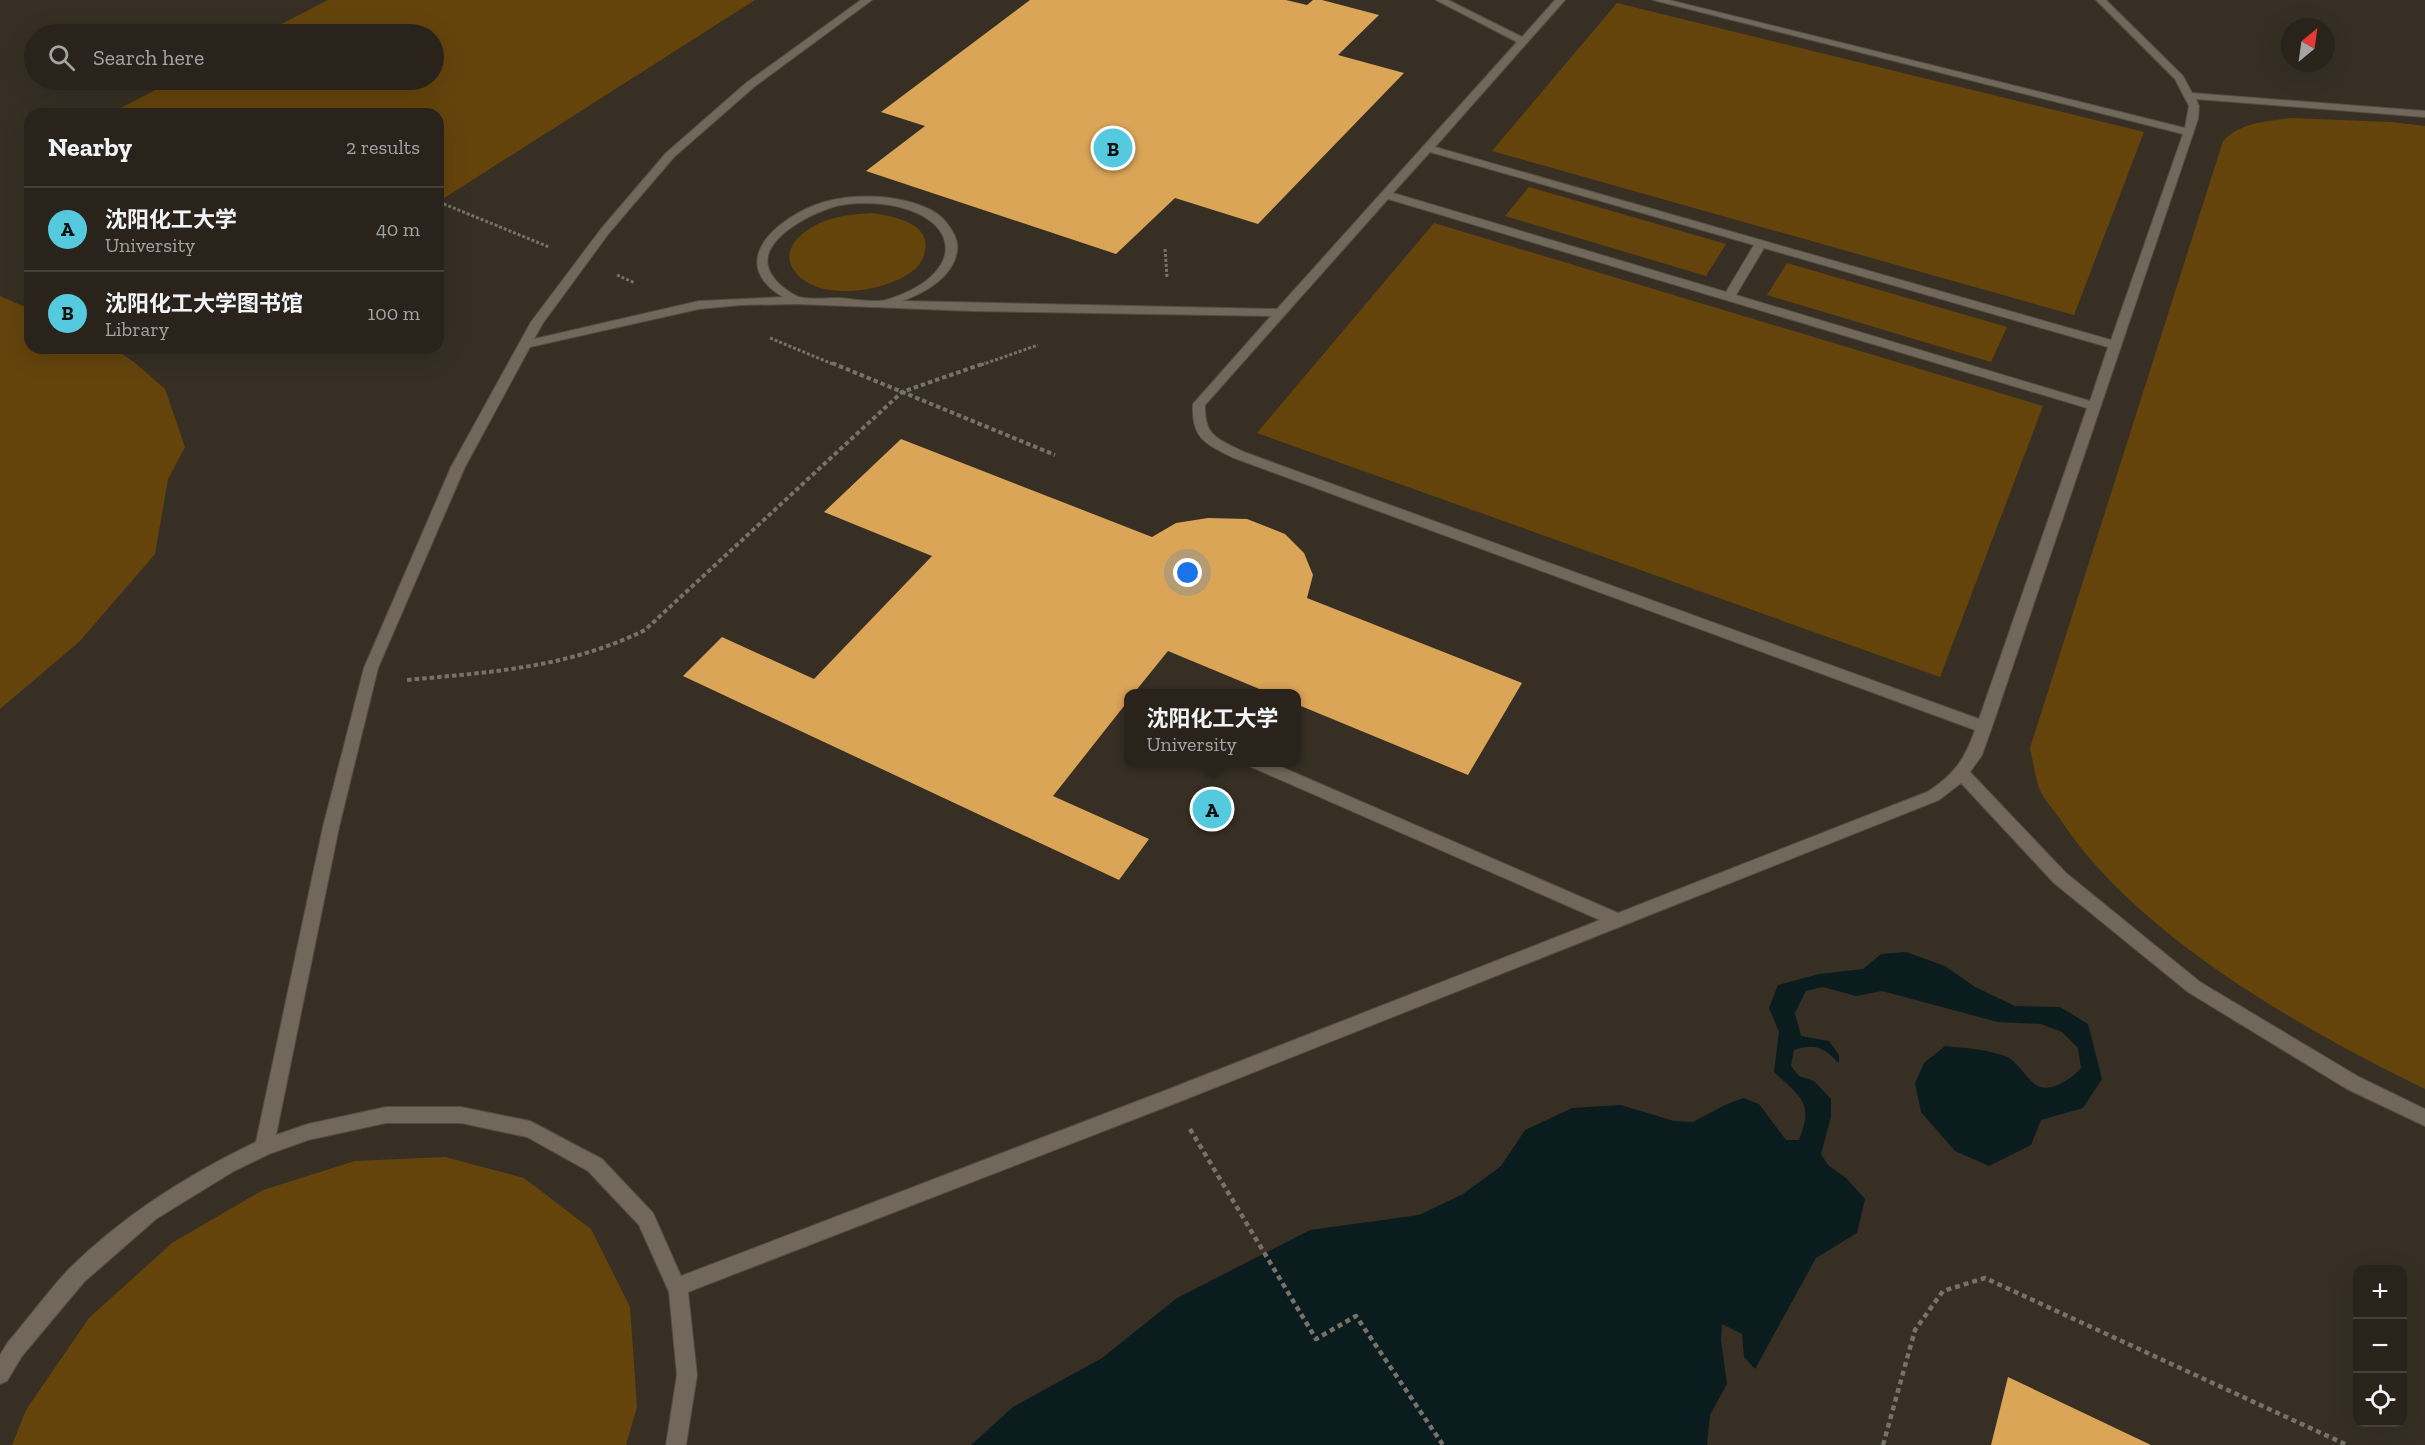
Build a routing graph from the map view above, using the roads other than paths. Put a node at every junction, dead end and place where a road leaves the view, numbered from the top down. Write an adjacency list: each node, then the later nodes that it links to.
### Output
1 (867, 0): 17 (street)
2 (1441, 0): 6 (street)
3 (1560, 0): 6 (street)
4 (1658, 0): 9 (street)
5 (2101, 0): 7 (street)
6 (1523, 41): 10 (street)
7 (2190, 96): 8 (street); 9 (street)
8 (2425, 114)
9 (2188, 132): 18 (street)
10 (1428, 148): 11 (street); 12 (street)
11 (1387, 195): 13 (street); 16 (street)
12 (1761, 243): 13 (street); 18 (street)
13 (1729, 297): 19 (street)
14 (798, 300): 15 (street); 15 (street); 17 (street)
15 (883, 303): 16 (street)
16 (1281, 313): 20 (street)
17 (526, 344): 25 (street)
18 (2115, 345): 19 (street)
19 (2094, 406): 20 (street)
20 (1984, 727): 22 (street)
21 (1265, 767): 23 (street)
22 (1961, 773): 23 (street); 24 (street)
23 (1616, 920): 26 (street)
24 (2425, 1118)
25 (264, 1147): 26 (street); 27 (street)
26 (676, 1287): 28 (street)
27 (0, 1374)
28 (676, 1445)

